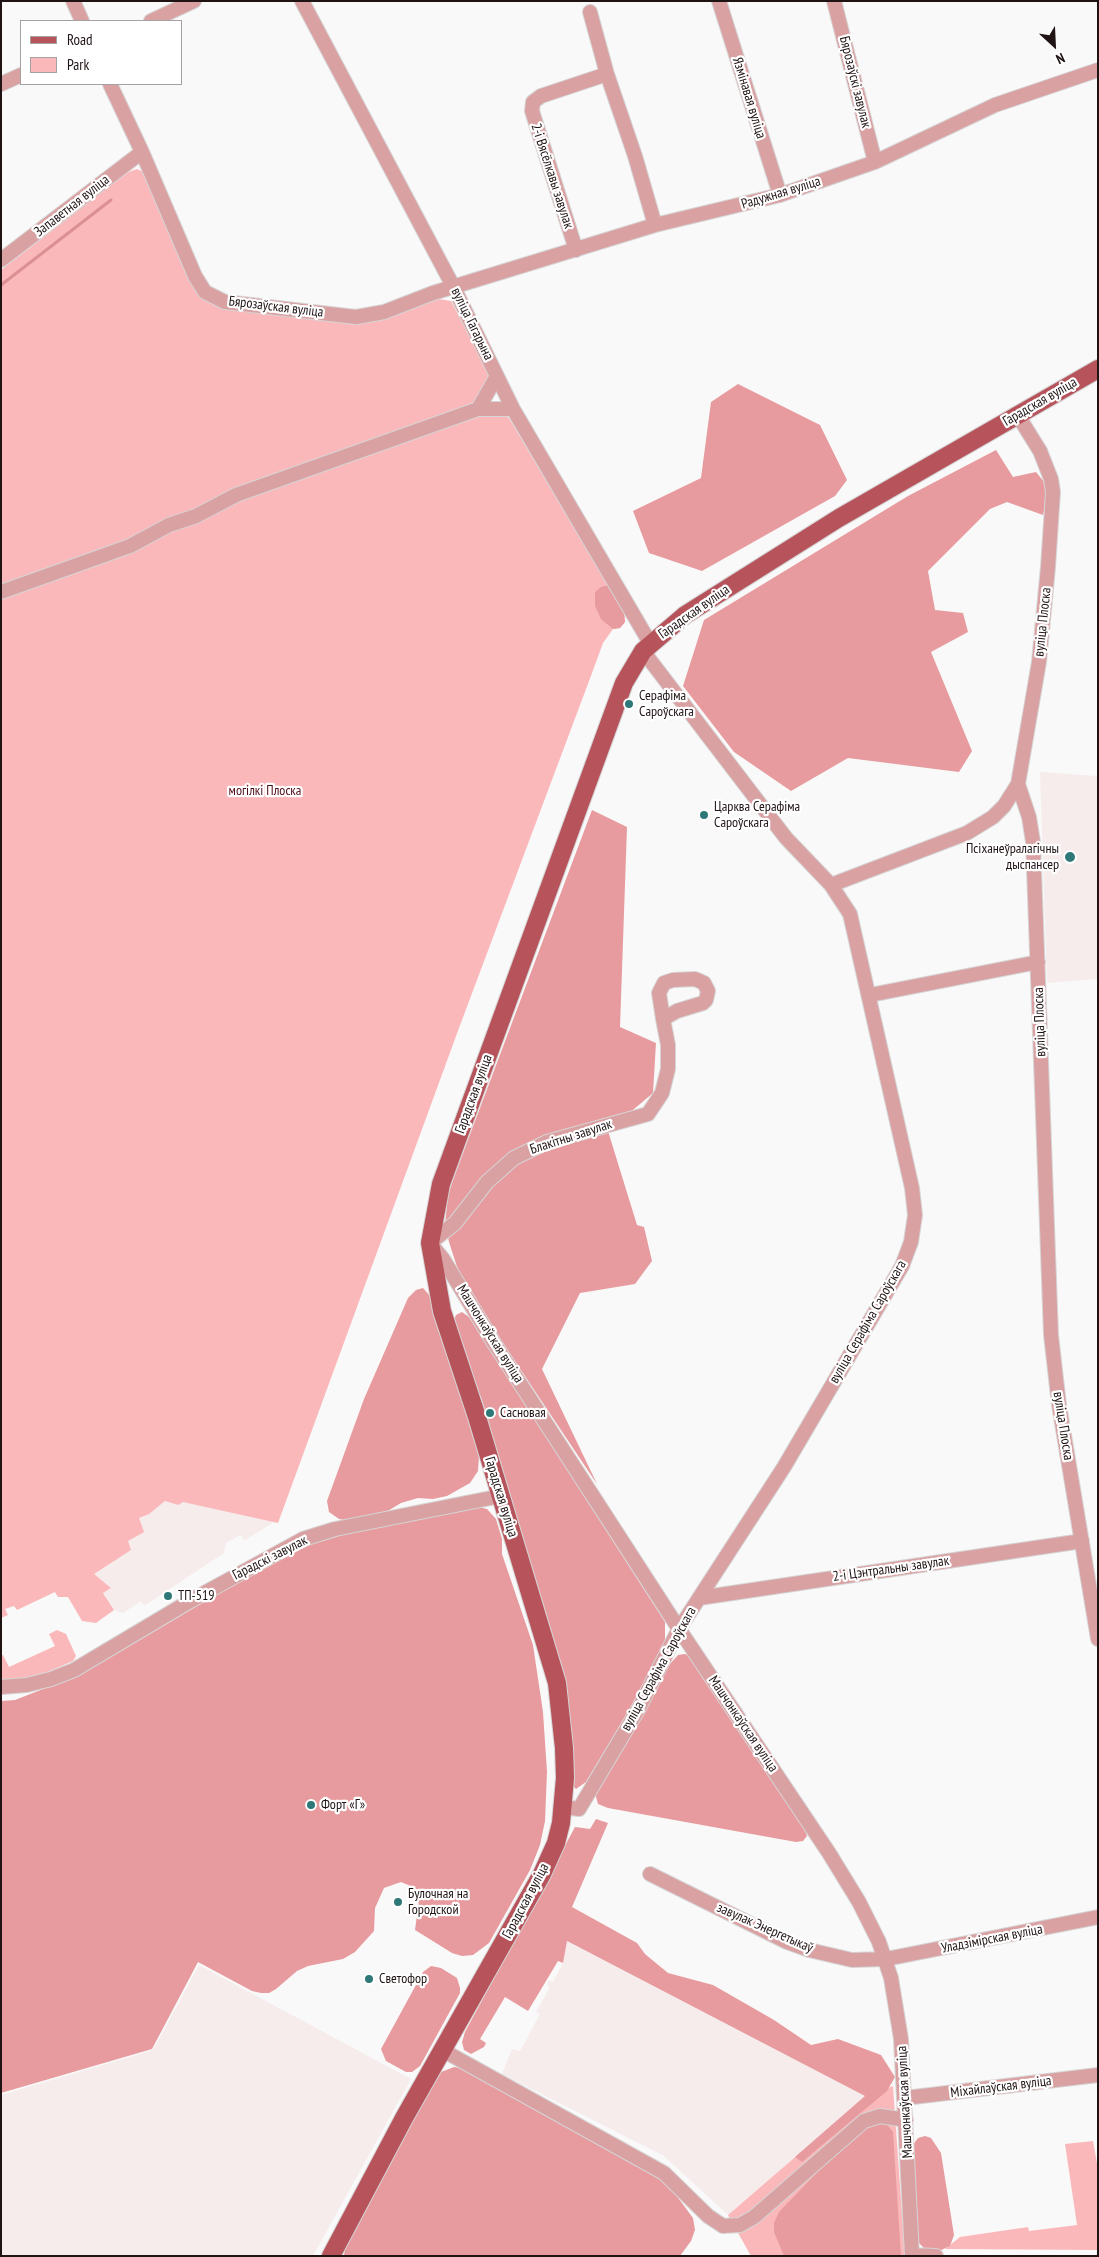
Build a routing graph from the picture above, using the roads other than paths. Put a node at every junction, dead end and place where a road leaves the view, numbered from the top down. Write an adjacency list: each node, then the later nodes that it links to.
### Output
1 (74, 1): 7 (street)
2 (194, 1): 8 (street)
3 (302, 1): 20 (street, вуліца Гагарына)
4 (719, 1): 16 (street, Язмінавая вуліца)
5 (834, 1): 15 (street, Бярозаўскі завулак)
6 (590, 12): 10 (street)
7 (82, 20)
8 (153, 20)
9 (1098, 70): 15 (street, Радужная вуліца)
10 (607, 74): 17 (street); 18 (street, 2-і Вясёлкавы завулак)
11 (20, 75): 12 (street)
12 (1, 84)
13 (110, 85): 14 (street, Бярозаўская вуліца)
14 (142, 152): 19 (street, Запаветная вуліца); 20 (street, Бярозаўская вуліца)
15 (875, 162): 16 (street, Радужная вуліца)
16 (780, 194): 17 (street, Радужная вуліца)
17 (655, 225): 18 (street, Радужная вуліца)
18 (576, 250): 20 (street, Радужная вуліца)
19 (1, 260)
20 (454, 288): 22 (street, вуліца Гагарына)
21 (1098, 369): 25 (main road, Гарадская вуліца)
22 (497, 376): 23 (street); 24 (street, вуліца Гагарына)
23 (478, 408): 24 (street); 26 (street)
24 (513, 409): 27 (street, вуліца Гагарына)
25 (1018, 414): 27 (main road, Гарадская вуліца); 28 (street, вуліца Плоска)
26 (1, 592)
27 (646, 647): 29 (street, вуліца Серафіма Сароўскага); 33 (main road, Гарадская вуліца)
28 (1018, 784): 29 (street); 30 (street, вуліца Плоска)
29 (831, 885): 31 (street, вуліца Серафіма Сароўскага)
30 (1038, 962): 31 (street); 35 (street, вуліца Плоска)
31 (870, 995): 36 (street, вуліца Серафіма Сароўскага)
32 (663, 1019): 33 (street, Блакітны завулак)
33 (430, 1243): 34 (main road, Гарадская вуліца); 37 (street, Машчонкаўская вуліца)
34 (501, 1496): 39 (street, Гарадскі завулак); 40 (main road, Гарадская вуліца)
35 (1082, 1541): 36 (street, 2-і Цэнтральны завулак); 38 (street, вуліца Плоска)
36 (699, 1598): 37 (street, вуліца Серафіма Сароўскага)
37 (679, 1629): 40 (street, вуліца Серафіма Сароўскага); 43 (street, Машчонкаўская вуліца)
38 (1098, 1639)
39 (1, 1687)
40 (563, 1807): 44 (main road, Гарадская вуліца)
41 (650, 1874): 43 (street, завулак Энергетыкаў)
42 (1098, 1917): 43 (street, Уладзімірская вуліца)
43 (886, 1960): 46 (street, Машчонкаўская вуліца)
44 (444, 2051): 47 (street); 49 (main road, Гарадская вуліца)
45 (1098, 2075): 46 (street, Міхайлаўская вуліца)
46 (905, 2098): 47 (street, Машчонкаўская вуліца)
47 (906, 2120): 48 (street, Машчонкаўская вуліца)
48 (912, 2255): 50 (street)
49 (331, 2256)
50 (936, 2256)

